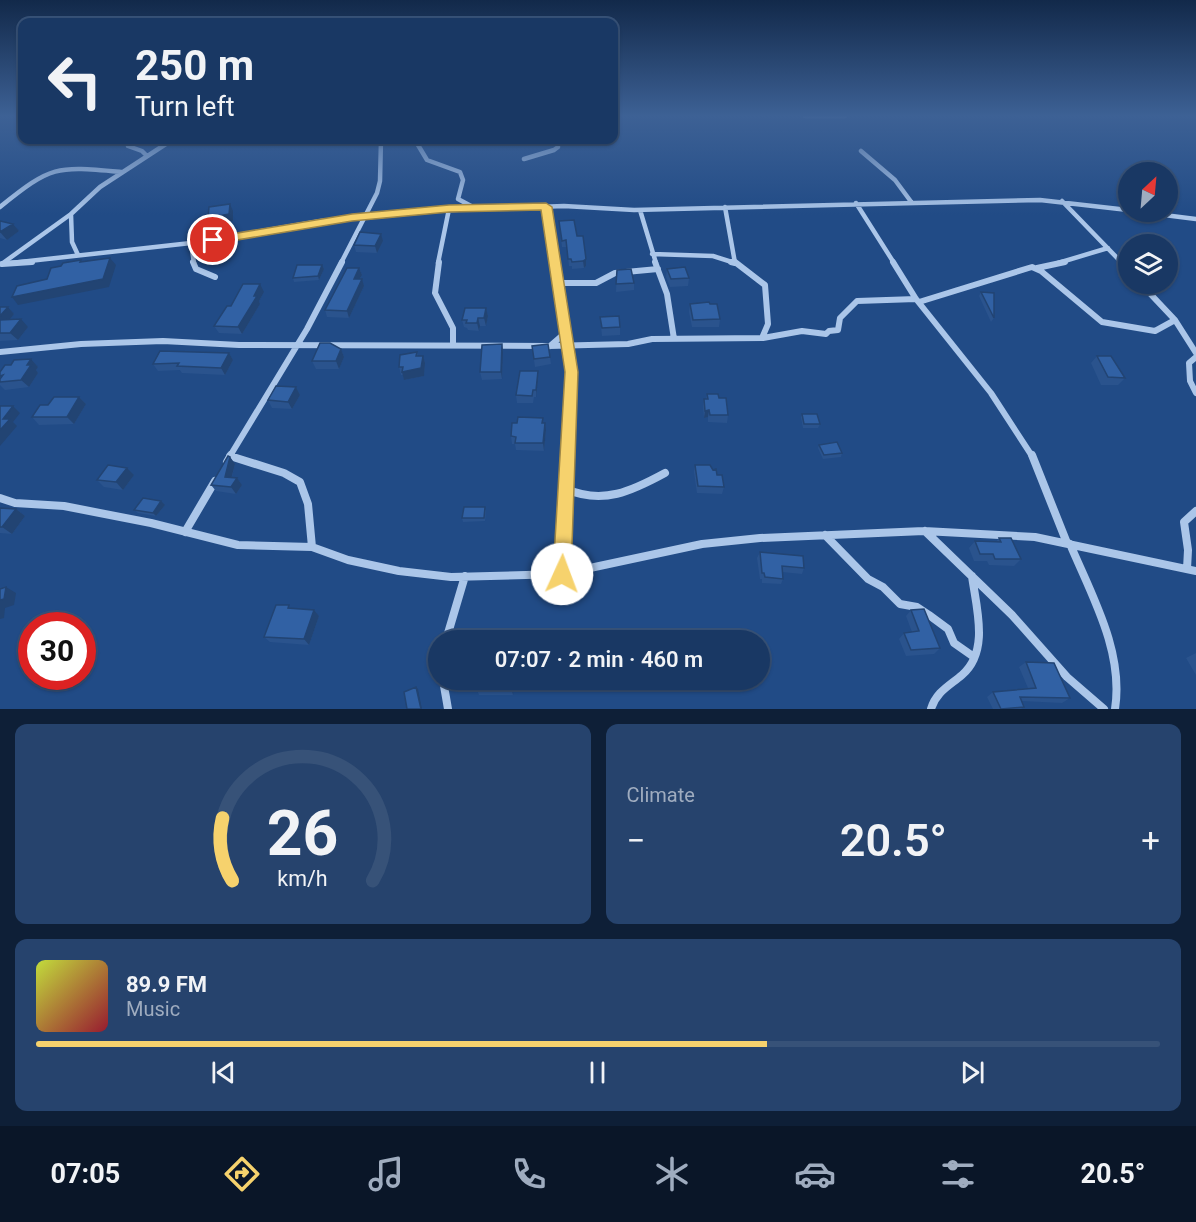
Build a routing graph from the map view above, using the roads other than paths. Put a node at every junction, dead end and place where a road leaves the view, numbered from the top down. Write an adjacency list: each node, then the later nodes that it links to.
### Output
1 (137, 149): 7 (street)
2 (158, 149): 7 (street)
3 (379, 149): 21 (street)
4 (419, 149): 16 (street)
5 (555, 149): 8 (street)
6 (861, 151): 12 (street)
7 (147, 156): 9 (street)
8 (525, 159)
9 (122, 172): 13 (street); 20 (street)
10 (1062, 201): 12 (street); 18 (street); 25 (street)
11 (856, 203): 12 (street); 15 (street); 36 (street)
12 (912, 203)
13 (0, 207)
14 (546, 207): 16 (street); 19 (street); 34 (street)
15 (725, 207): 19 (street); 29 (street)
16 (474, 208): 17 (street)
17 (449, 209): 21 (street); 42 (street)
18 (1118, 209)
19 (640, 210): 26 (street)
20 (71, 214): 27 (street); 30 (street)
21 (365, 216): 24 (street); 41 (street)
22 (1178, 217): 23 (street)
23 (1196, 219)
24 (191, 243): 27 (street); 33 (street)
25 (1108, 248): 28 (street); 31 (street)
26 (652, 254): 29 (street); 32 (street)
27 (78, 255): 30 (street)
28 (1118, 259)
29 (735, 263): 39 (street)
30 (1, 265)
31 (1035, 268): 36 (street); 37 (street)
32 (658, 269): 34 (street); 40 (street)
33 (215, 277)
34 (559, 283): 38 (street)
35 (1150, 294): 37 (street)
36 (917, 301): 39 (street); 58 (street)
37 (1175, 320): 46 (street)
38 (565, 333): 43 (street); 44 (street)
39 (762, 338): 40 (street)
40 (674, 339): 43 (street)
41 (298, 344): 42 (street); 45 (street); 48 (street)
42 (453, 345): 44 (street)
43 (567, 345): 44 (street); 52 (street)
44 (549, 346)
45 (0, 352)
46 (1196, 355): 47 (street)
47 (1196, 393)
48 (230, 456): 49 (street); 59 (street)
49 (225, 465)
50 (665, 473): 52 (street)
51 (219, 475): 56 (street)
52 (566, 489): 62 (street)
53 (0, 498): 56 (street)
54 (1196, 511): 60 (street)
55 (924, 531): 57 (street); 58 (street); 64 (street)
56 (185, 532): 59 (street)
57 (825, 535): 62 (street); 66 (street)
58 (1068, 544): 60 (street); 71 (street)
59 (312, 547): 63 (street)
60 (1187, 569): 61 (street)
61 (1196, 571)
62 (562, 574): 63 (street)
63 (465, 576): 65 (street)
64 (972, 576): 66 (street); 70 (street)
65 (449, 630)
66 (974, 657): 69 (street)
67 (445, 690): 68 (street)
68 (448, 709)
69 (932, 709)
70 (1104, 709)
71 (1115, 709)

